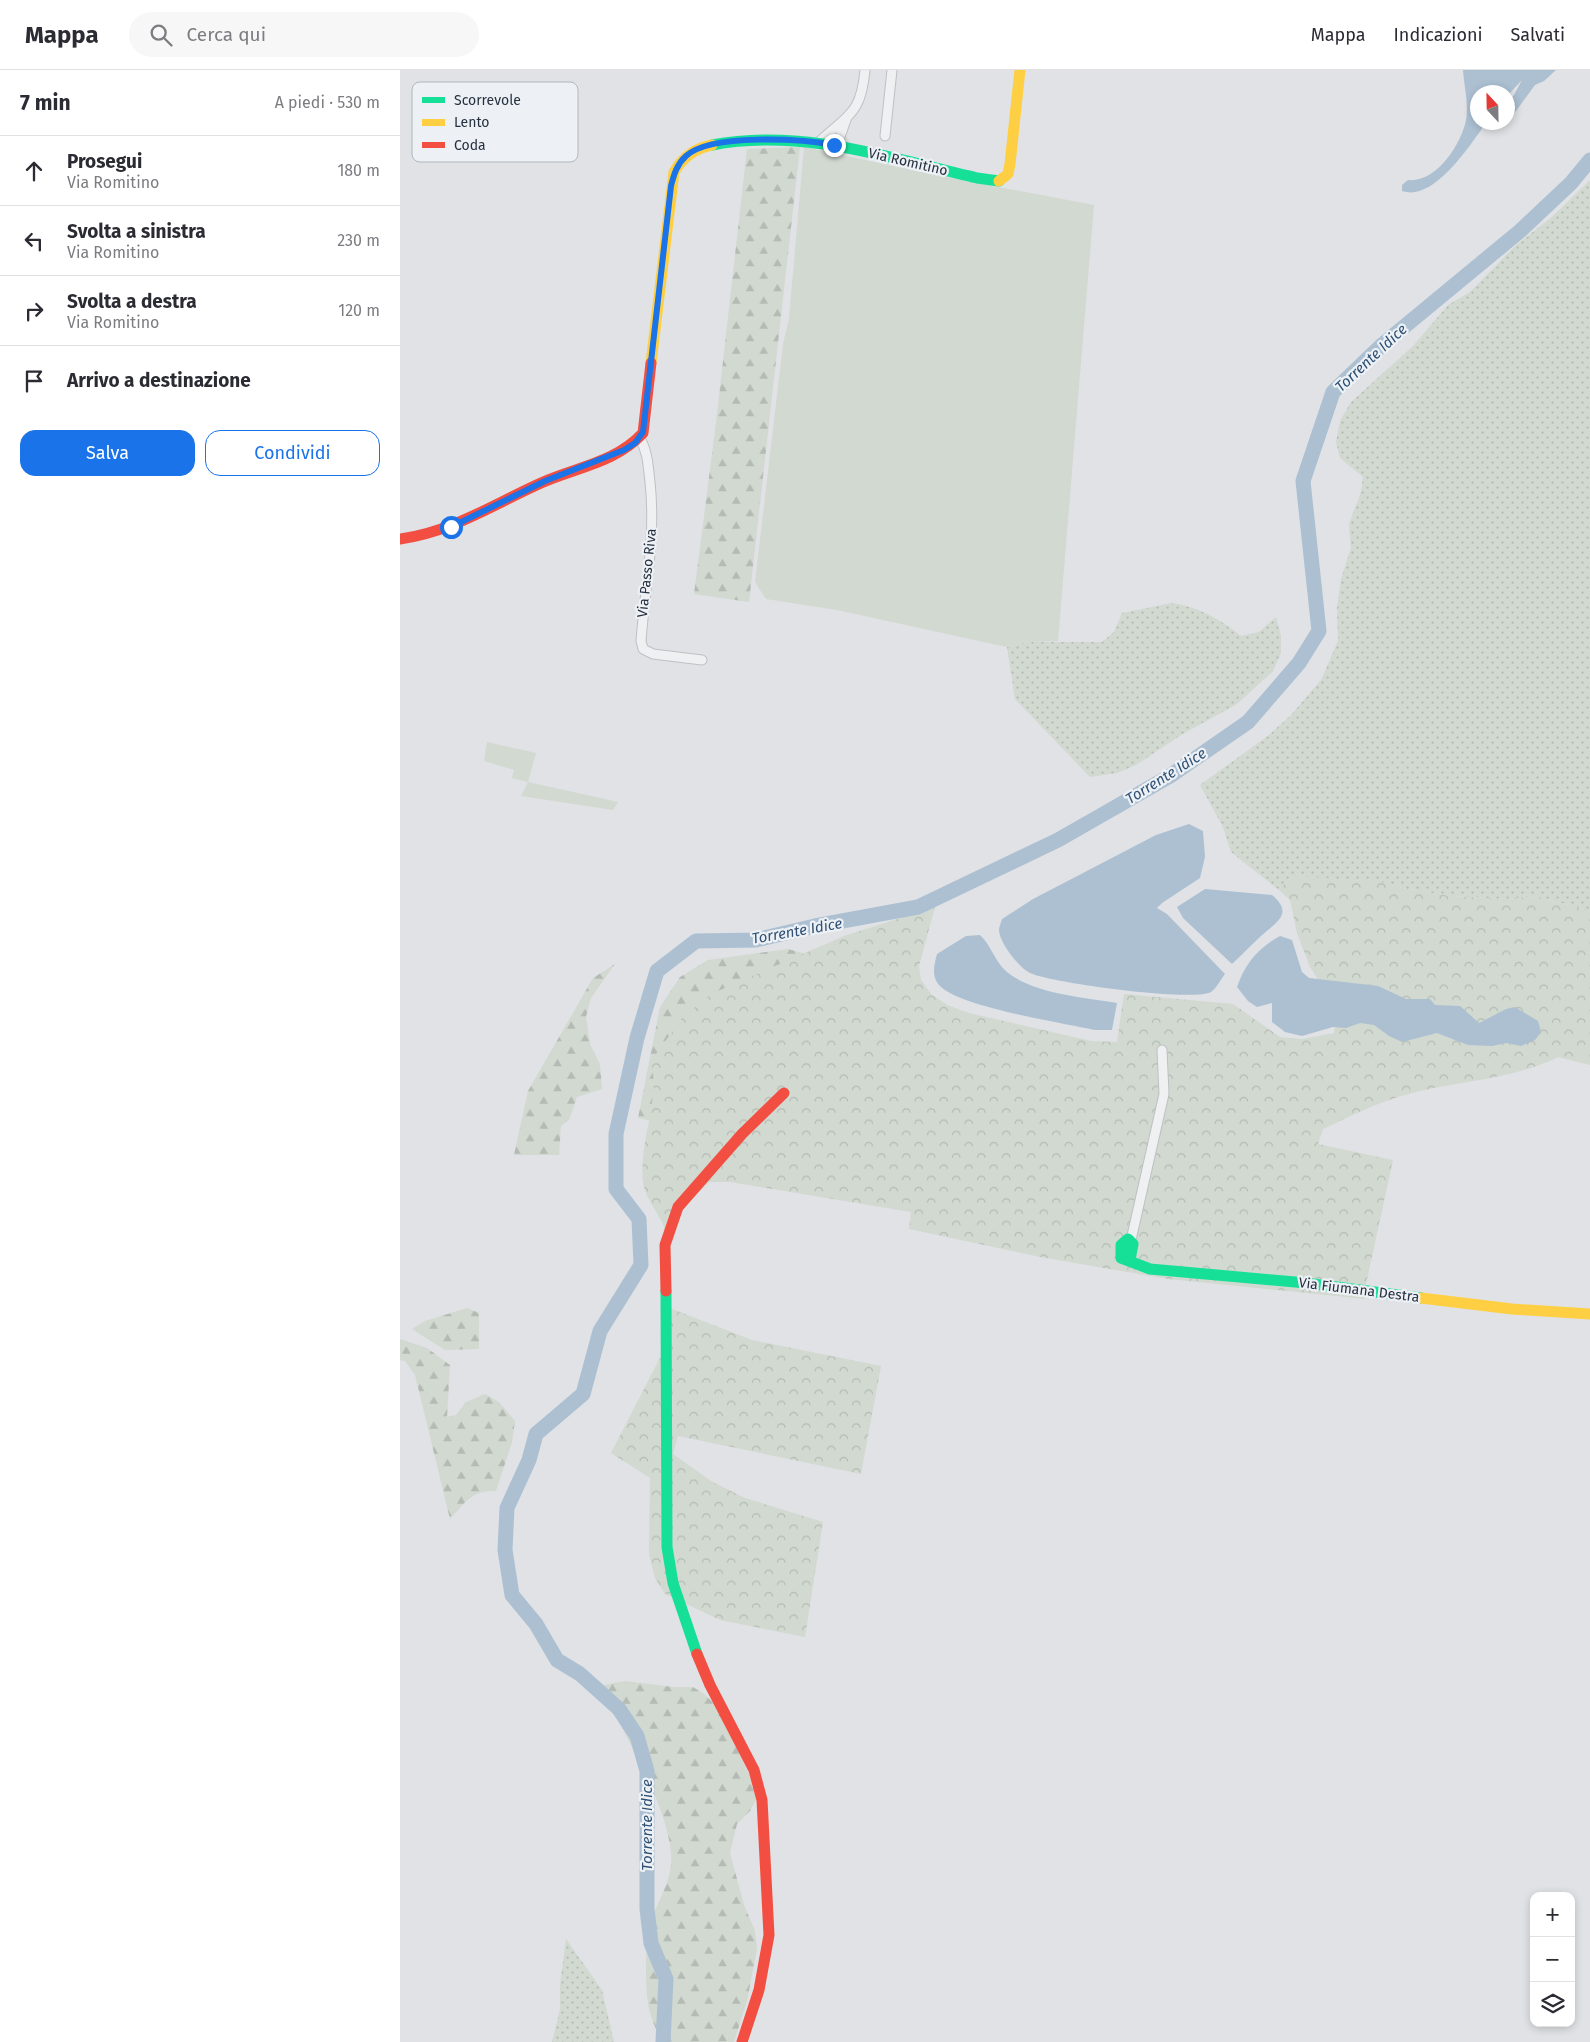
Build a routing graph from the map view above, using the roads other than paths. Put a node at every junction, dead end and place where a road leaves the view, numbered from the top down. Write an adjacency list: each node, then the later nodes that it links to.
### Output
1 (865, 70): 4 (street)
2 (892, 70): 5 (street)
3 (1020, 70): 7 (street, Via Romitino)
4 (846, 120): 6 (street); 7 (street)
5 (885, 136)
6 (819, 142): 7 (street, Via Romitino); 8 (street, Via Romitino)
7 (837, 146)
8 (639, 438): 9 (street); 10 (street, Via Passo Riva)
9 (400, 539)
10 (702, 660)
11 (1162, 1050): 13 (street, Via Fiumana Destra)
12 (784, 1093): 15 (street)
13 (1131, 1240): 14 (street, Via Fiumana Destra)
14 (1590, 1314)
15 (742, 2042)

